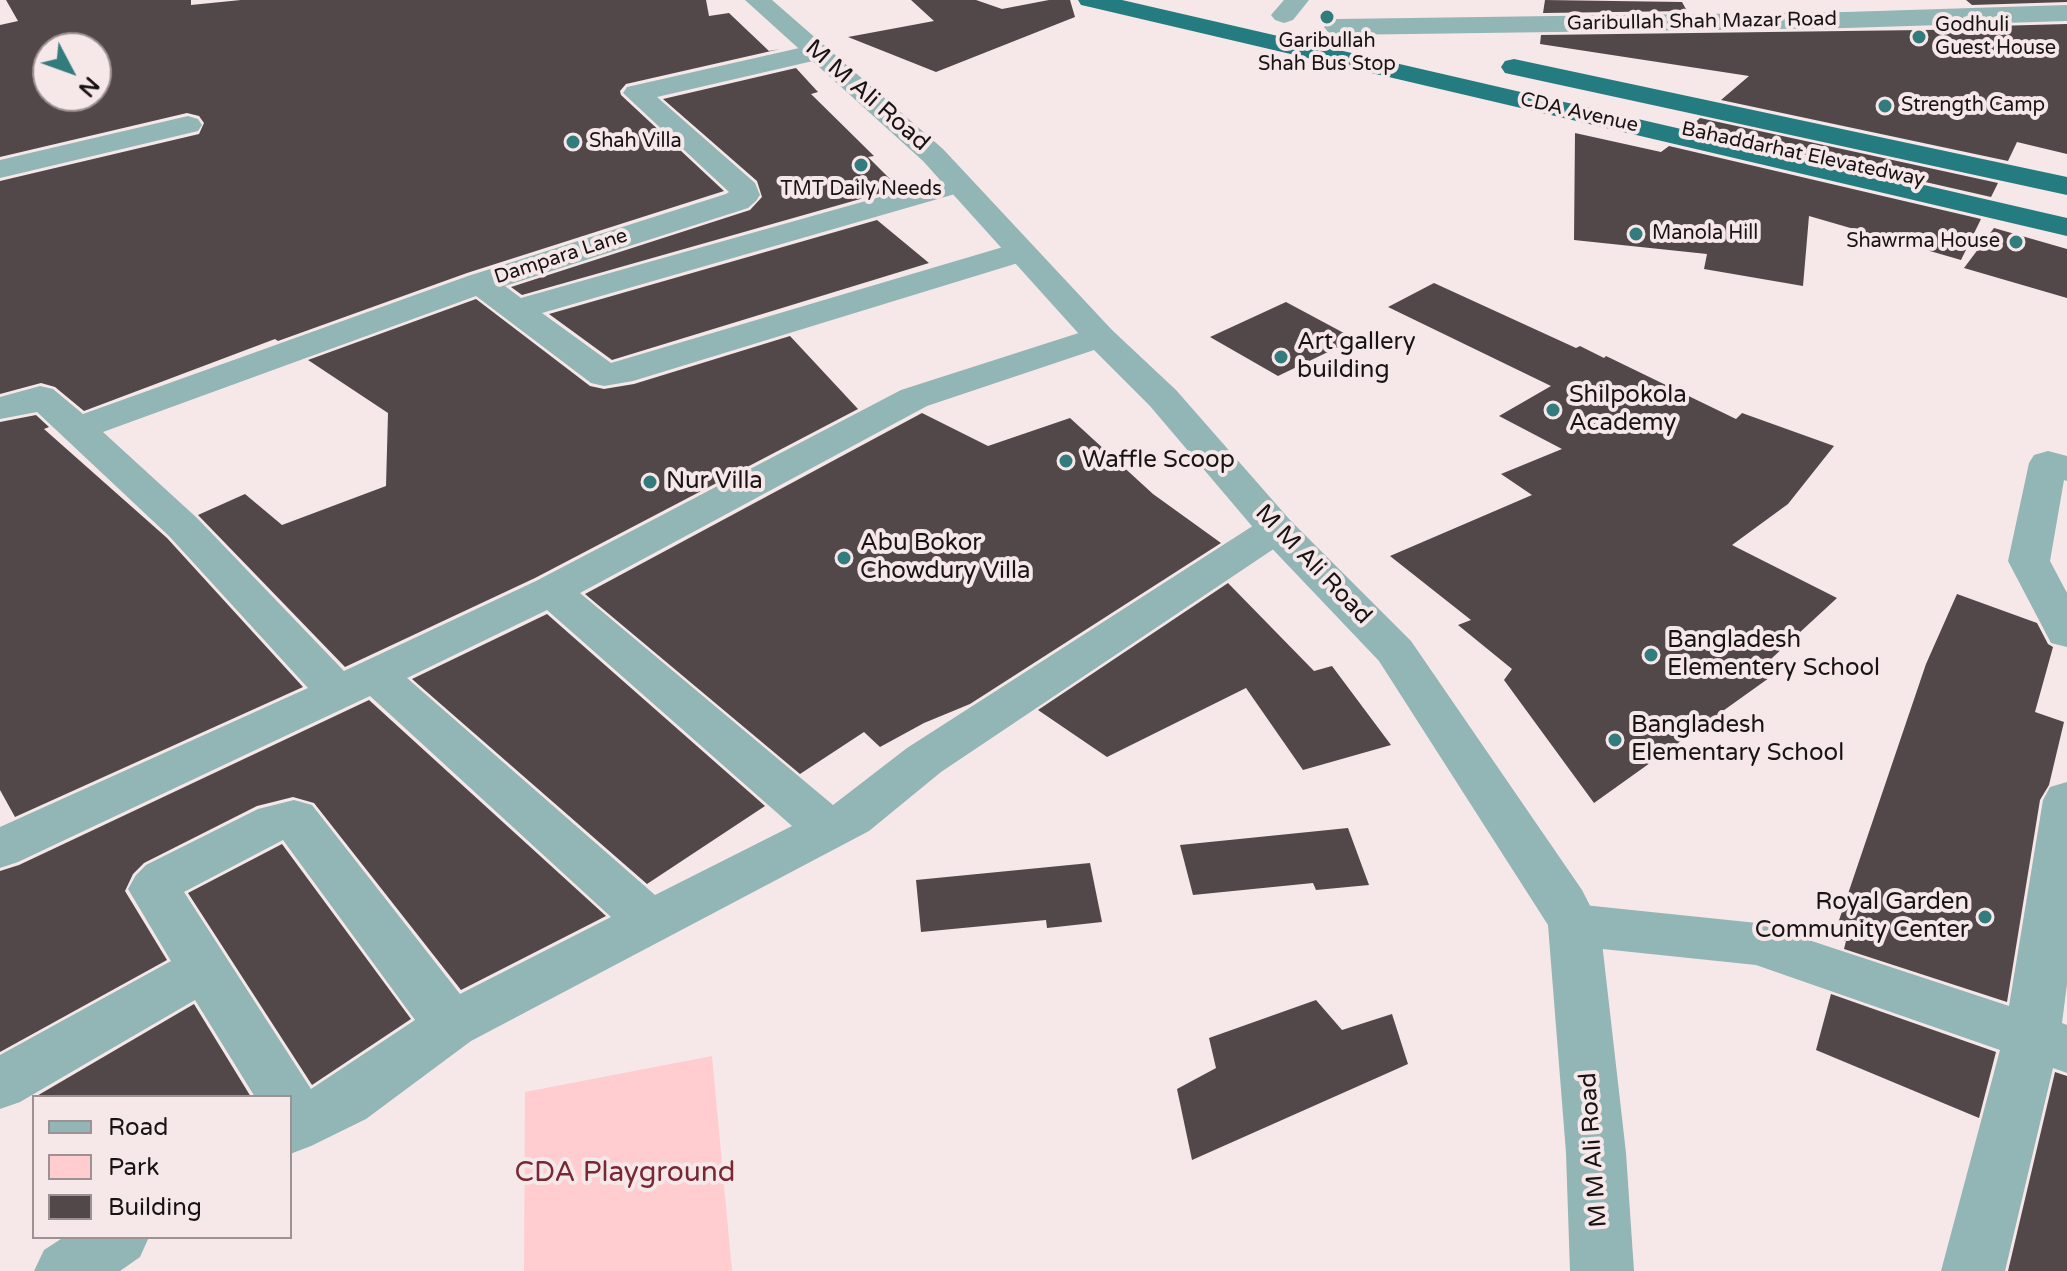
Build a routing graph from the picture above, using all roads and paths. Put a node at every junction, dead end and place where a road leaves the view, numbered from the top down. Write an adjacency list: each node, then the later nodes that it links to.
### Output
1 (757, 0): 10 (street, M M Ali Road)
2 (1119, 0): 18 (highway, Bahaddarhat Elevatedway)
3 (1157, 0): 17 (highway, Bahaddarhat Elevatedway)
4 (1078, 1): 13 (highway); 19 (highway, CDA Avenue)
5 (1290, 7): 6 (highway); 8 (highway)
6 (1253, 9)
7 (2067, 13): 8 (street, Garibullah Shah Mazar Road)
8 (1337, 27): 9 (highway)
9 (1443, 51)
10 (817, 52): 15 (street, M M Ali Road); 21 (street, Dampara Lane)
11 (1488, 61): 16 (highway, CDA Avenue)
12 (188, 125): 14 (street)
13 (1641, 138)
14 (0, 169)
15 (958, 184): 20 (street, M M Ali Road); 22 (street)
16 (2067, 186)
17 (2067, 200)
18 (2067, 213)
19 (2067, 227)
20 (1020, 252): 22 (street, Dampara Lane); 23 (street, M M Ali Road)
21 (480, 283): 22 (street, Dampara Lane); 25 (street)
22 (519, 309)
23 (1100, 337): 27 (street, M M Ali Road); 28 (street)
24 (0, 408): 25 (street)
25 (76, 429): 30 (street)
26 (2067, 469): 29 (street)
27 (1276, 529): 32 (street); 35 (street, M M Ali Road)
28 (551, 591): 30 (street); 32 (street)
29 (2067, 633)
30 (356, 684): 33 (street); 34 (street)
31 (2067, 800): 38 (street)
32 (829, 830): 34 (street)
33 (0, 849)
34 (652, 923): 37 (street)
35 (1574, 925): 38 (street); 44 (street, M M Ali Road)
36 (203, 969): 37 (street); 39 (street); 40 (street)
37 (451, 1025): 41 (street)
38 (2050, 1042): 45 (street)
39 (0, 1084)
40 (281, 1095)
41 (292, 1112)
42 (115, 1239): 43 (street)
43 (66, 1271)
44 (1602, 1271)
45 (1973, 1271)

